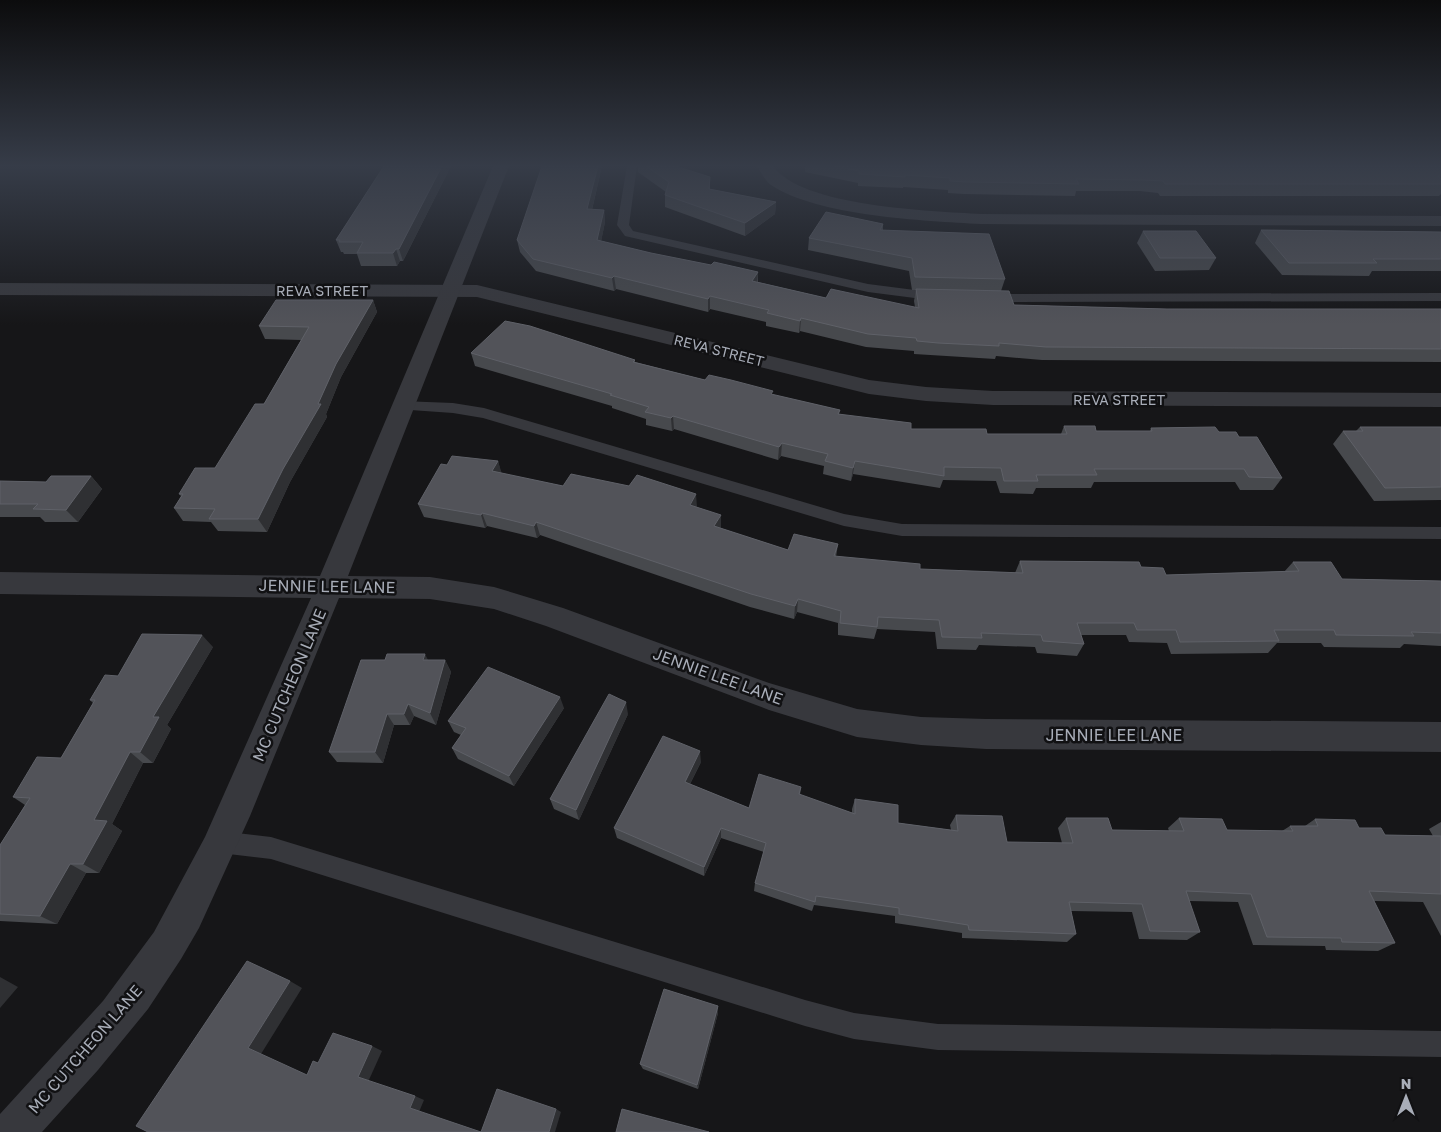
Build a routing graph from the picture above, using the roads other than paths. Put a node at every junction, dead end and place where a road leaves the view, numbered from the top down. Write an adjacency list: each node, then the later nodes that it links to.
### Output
1 (478, 219): 6 (street, MC CUTCHEON LANE)
2 (624, 219): 7 (lane)
3 (987, 219): 4 (street)
4 (1441, 220)
5 (0, 289): 6 (street, REVA STREET)
6 (448, 290): 10 (street, REVA STREET); 11 (street, MC CUTCHEON LANE)
7 (949, 298)
8 (978, 298): 9 (lane)
9 (1441, 298)
10 (1441, 400)
11 (401, 406): 12 (lane); 14 (street, MC CUTCHEON LANE)
12 (1441, 533)
13 (0, 583): 14 (street, JENNIE LEE LANE)
14 (332, 586): 15 (street, JENNIE LEE LANE); 16 (street, MC CUTCHEON LANE)
15 (1441, 737)
16 (220, 842): 17 (lane); 18 (street, MC CUTCHEON LANE)
17 (1441, 1044)
18 (13, 1132)

